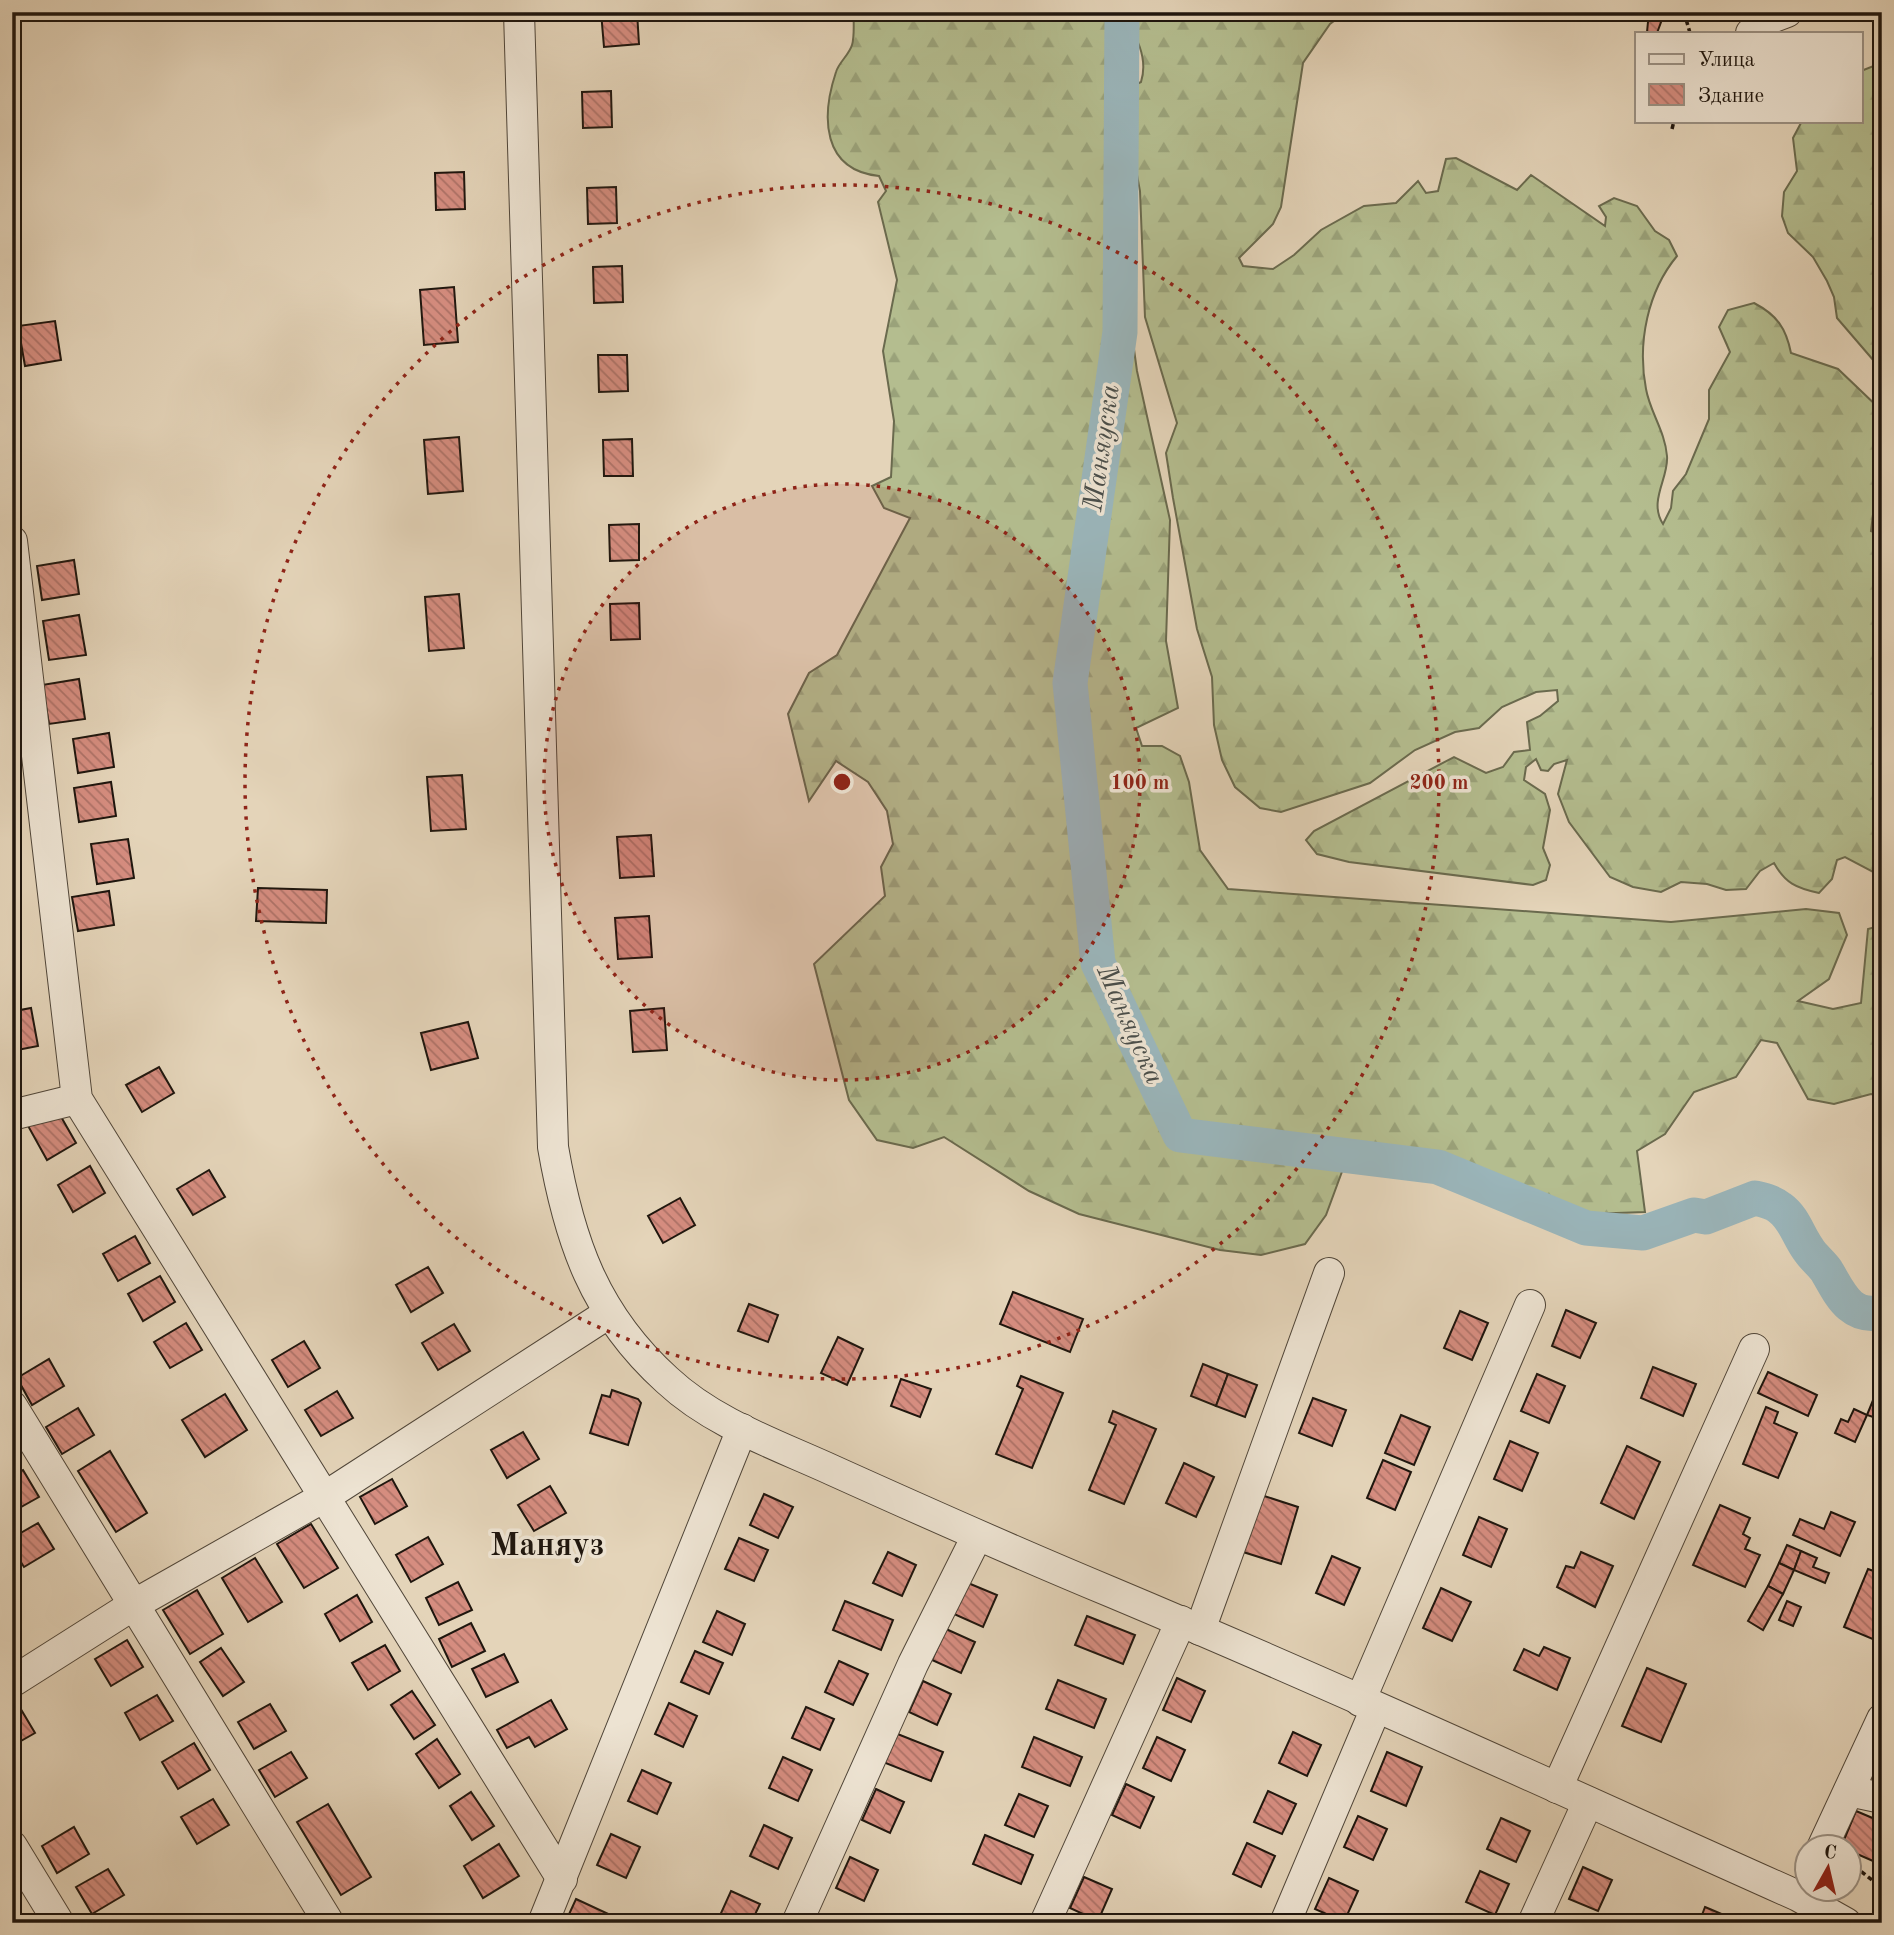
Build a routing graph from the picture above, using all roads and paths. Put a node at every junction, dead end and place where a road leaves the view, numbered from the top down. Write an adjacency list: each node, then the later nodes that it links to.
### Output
1 (519, 12): 13 (street)
2 (1684, 12): 4 (path)
3 (1787, 12): 5 (street)
4 (1690, 32)
5 (1752, 32)
6 (1674, 122): 7 (path)
7 (1672, 129)
8 (12, 541): 9 (street)
9 (77, 1099): 10 (street); 17 (street)
10 (12, 1115)
11 (1329, 1273): 20 (street)
12 (1530, 1305): 22 (street)
13 (610, 1313): 16 (street); 17 (street)
14 (1754, 1349): 24 (street)
15 (12, 1406): 19 (street)
16 (742, 1429): 18 (street); 31 (street)
17 (326, 1496): 19 (street); 31 (street)
18 (977, 1536): 20 (street); 38 (street)
19 (135, 1604): 21 (street); 36 (street)
20 (1191, 1626): 22 (street); 39 (street)
21 (12, 1682)
22 (1368, 1704): 24 (street); 40 (street)
23 (1882, 1719): 25 (street)
24 (1557, 1788): 27 (street)
25 (1849, 1791): 26 (street); 28 (street)
26 (1882, 1798)
27 (1588, 1802): 33 (street); 41 (street)
28 (1828, 1834)
29 (12, 1846): 35 (street)
30 (1862, 1872): 32 (path)
31 (562, 1879): 37 (street)
32 (1882, 1888)
33 (1792, 1894)
34 (1812, 1904): 42 (street)
35 (59, 1923)
36 (329, 1923)
37 (543, 1923)
38 (797, 1923)
39 (1045, 1923)
40 (1285, 1923)
41 (1533, 1923)
42 (1846, 1923)

